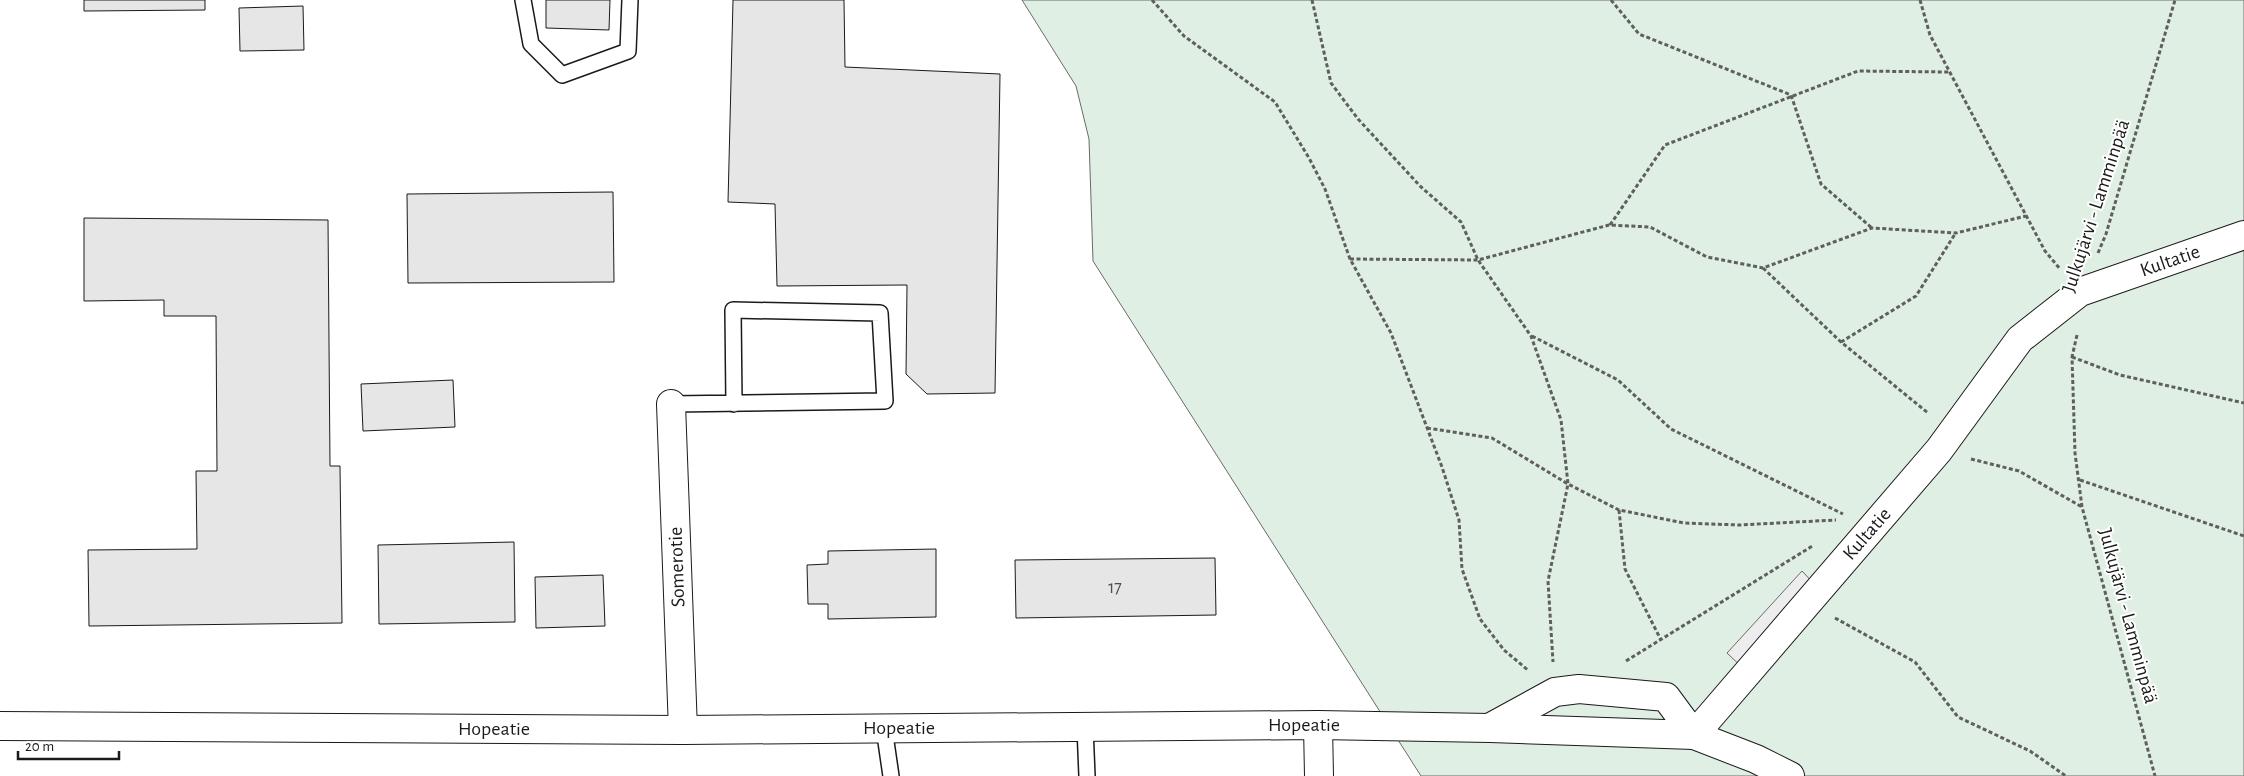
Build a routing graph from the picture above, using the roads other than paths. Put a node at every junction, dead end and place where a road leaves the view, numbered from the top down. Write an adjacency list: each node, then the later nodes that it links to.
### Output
1 (523, 0): 2 (lane)
2 (630, 0)
3 (2244, 235): 12 (street, Kultatie)
4 (671, 404): 5 (lane); 11 (street, Somerotie)
5 (734, 404): 5 (lane)
6 (1318, 725): 8 (street, Hopeatie); 10 (street, Hopeatie); 15 (street)
7 (0, 726): 11 (street, Hopeatie)
8 (1085, 727): 9 (street, Hopeatie); 14 (lane)
9 (884, 728): 11 (street, Hopeatie); 13 (lane)
10 (1490, 728): 12 (street, Hopeatie); 12 (street)
11 (683, 730)
12 (1694, 735): 16 (street, Hopeatie)
13 (891, 776)
14 (1087, 776)
15 (1319, 776)
16 (1790, 776)

